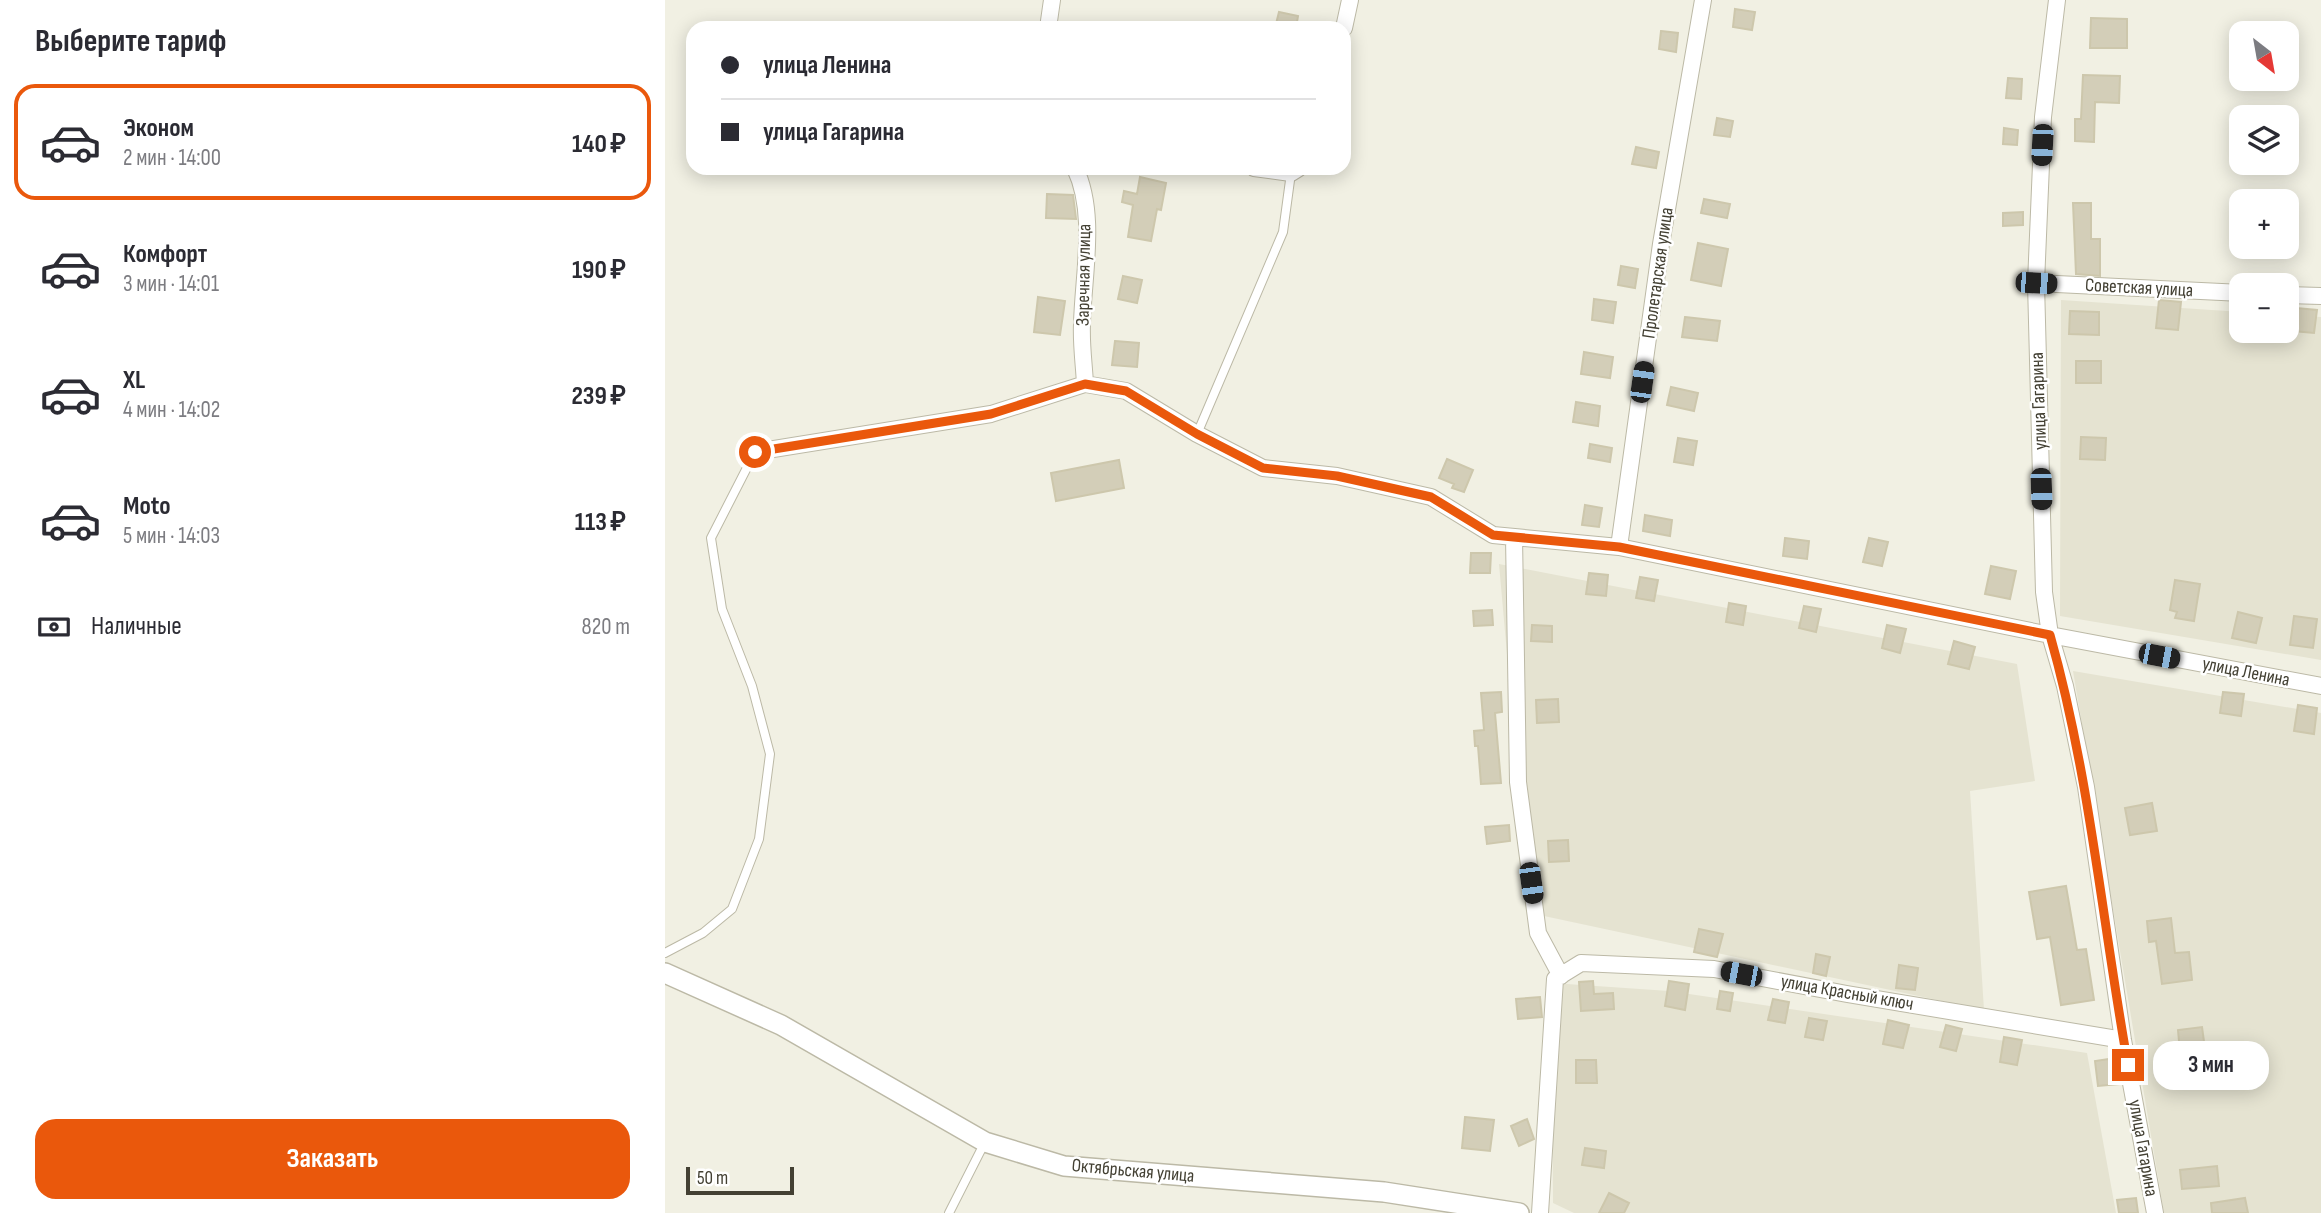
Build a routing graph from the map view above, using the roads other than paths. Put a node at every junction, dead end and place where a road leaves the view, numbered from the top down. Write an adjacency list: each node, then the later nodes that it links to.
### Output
1 (1052, 0): 5 (street)
2 (1350, 0): 6 (street)
3 (1703, 0): 17 (street, Пролетарская улица)
4 (2057, 0): 9 (street, улица Гагарина)
5 (1049, 21)
6 (1346, 21)
7 (1078, 175): 13 (street, Заречная улица)
8 (1294, 175): 14 (lane)
9 (2036, 283): 10 (street, Советская улица); 18 (street, улица Гагарина)
10 (2229, 292)
11 (2299, 295): 12 (street)
12 (2321, 296)
13 (1085, 384): 14 (street, улица Ленина); 15 (street, улица Ленина)
14 (1197, 434): 16 (street, улица Ленина)
15 (755, 452): 20 (lane)
16 (1514, 537): 17 (street, улица Ленина); 22 (street)
17 (1619, 547): 18 (street, улица Ленина)
18 (2050, 635): 19 (street, улица Ленина); 23 (street, улица Гагарина)
19 (2321, 687)
20 (665, 953)
21 (665, 973): 24 (street, Октябрьская улица)
22 (1562, 976): 23 (street, улица Красный ключ); 27 (street)
23 (2123, 1040): 28 (street, улица Гагарина)
24 (985, 1142): 25 (lane); 26 (street, Октябрьская улица)
25 (949, 1213)
26 (1519, 1213)
27 (1540, 1213)
28 (2155, 1213)

